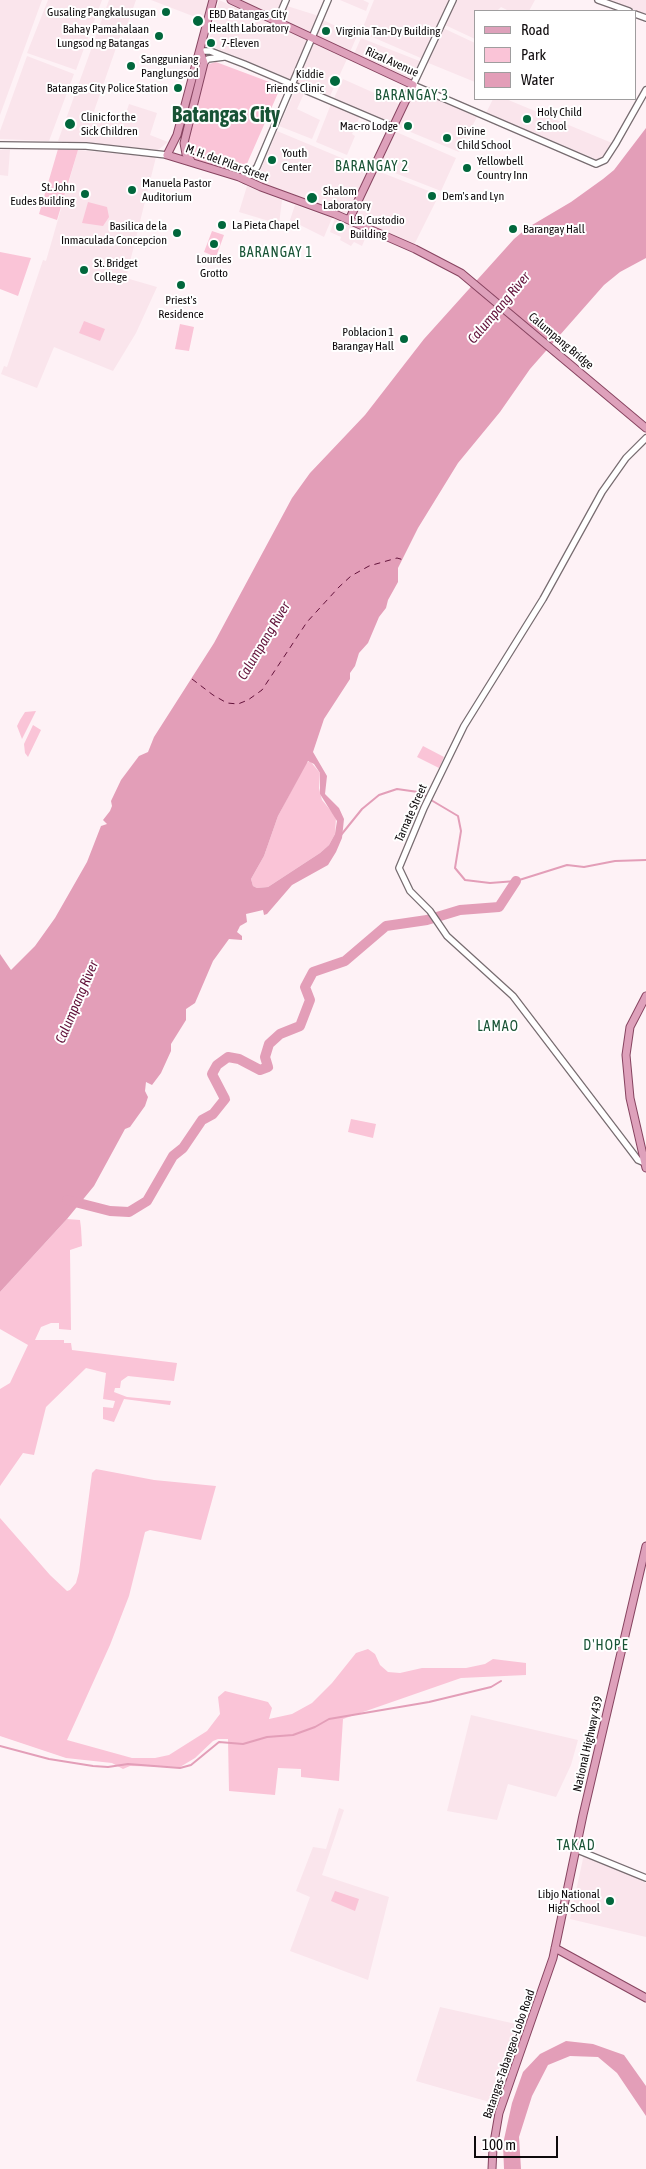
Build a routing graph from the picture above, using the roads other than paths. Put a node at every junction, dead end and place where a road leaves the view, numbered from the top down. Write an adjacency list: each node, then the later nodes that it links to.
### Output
1 (214, 0): 10 (main road)
2 (231, 0): 8 (main road, Rizal Avenue)
3 (286, 0): 8 (street)
4 (328, 0): 9 (street)
5 (453, 0): 13 (street)
6 (598, 0): 7 (street)
7 (625, 10)
8 (277, 21): 9 (main road, Rizal Avenue)
9 (312, 38): 13 (main road, Rizal Avenue); 14 (street)
10 (200, 51): 11 (street); 12 (main road); 17 (main road)
11 (226, 57): 12 (street); 14 (street)
12 (204, 63): 19 (main road)
13 (413, 84): 15 (street, Rizal Avenue); 16 (main road)
14 (294, 85): 16 (street); 22 (street)
15 (646, 90)
16 (392, 127): 23 (main road)
17 (174, 142): 19 (main road); 20 (main road)
18 (0, 145): 20 (street, M. H. del Pilar Street)
19 (185, 146): 21 (main road)
20 (167, 155): 21 (main road, M. H. del Pilar Street)
21 (192, 162): 22 (main road, M. H. del Pilar Street)
22 (245, 180): 23 (main road, M. H. del Pilar Street)
23 (349, 220): 24 (main road, M. H. del Pilar Street)
24 (434, 259): 25 (main road, Calumpang Bridge)
25 (646, 428)
26 (646, 438): 28 (street, Tarnate Street)
27 (646, 996): 28 (main road)
28 (645, 1165)
29 (646, 1546): 30 (main road, National Highway 439)
30 (575, 1848): 31 (street); 32 (main road, National Highway 439)
31 (646, 1878)
32 (556, 1948): 33 (main road); 34 (main road, Batangas-Tabangao-Lobo Road)
33 (646, 1998)
34 (492, 2169)

